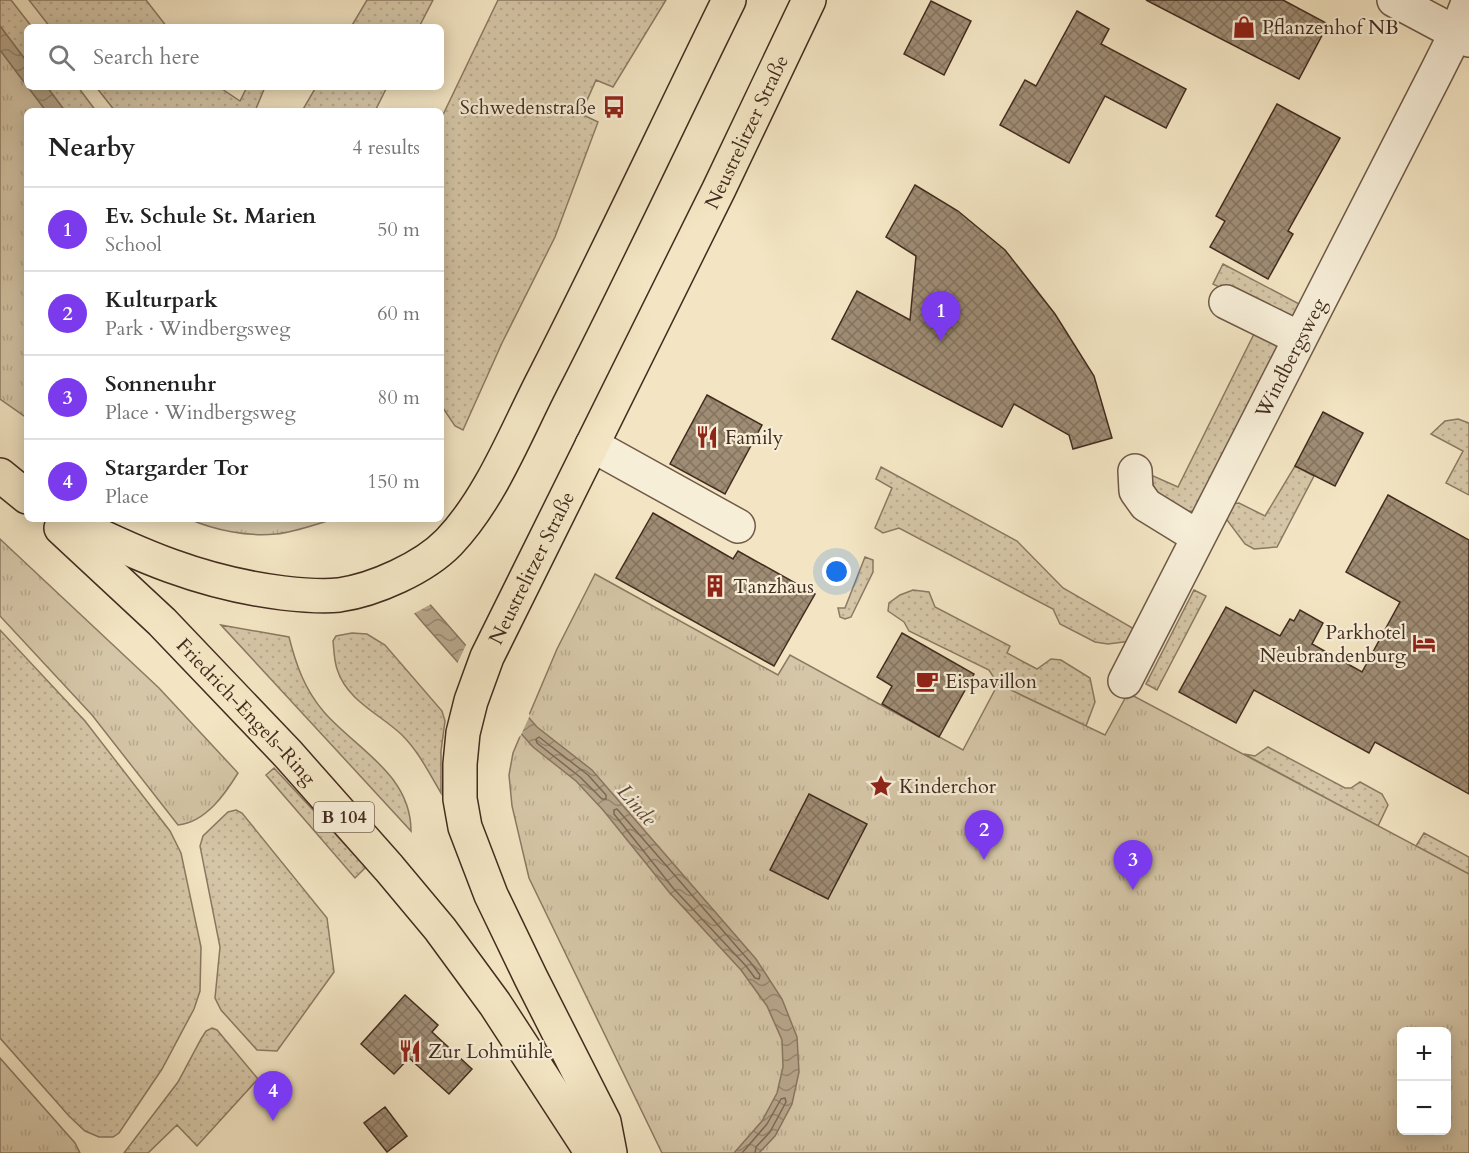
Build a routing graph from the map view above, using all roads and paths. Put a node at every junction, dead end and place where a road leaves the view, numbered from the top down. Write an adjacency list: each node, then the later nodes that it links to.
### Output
1 (729, 0): 13 (main road)
2 (809, 0): 8 (main road, Neustrelitzer Straße)
3 (1394, 0): 5 (street)
4 (1468, 0): 5 (street, Windbergsweg)
5 (1462, 37): 7 (street, Windbergsweg)
6 (1226, 302): 7 (street)
7 (1299, 338): 15 (street, Windbergsweg)
8 (592, 445): 14 (street); 18 (main road, Neustrelitzer Straße)
9 (1135, 471): 15 (street)
10 (0, 476): 11 (main road)
11 (24, 495)
12 (55, 522): 17 (main road, Friedrich-Engels-Ring / B 104)
13 (71, 522)
14 (738, 526)
15 (1198, 537): 16 (street, Windbergsweg)
16 (1125, 681)
17 (592, 1153)
18 (610, 1153)

